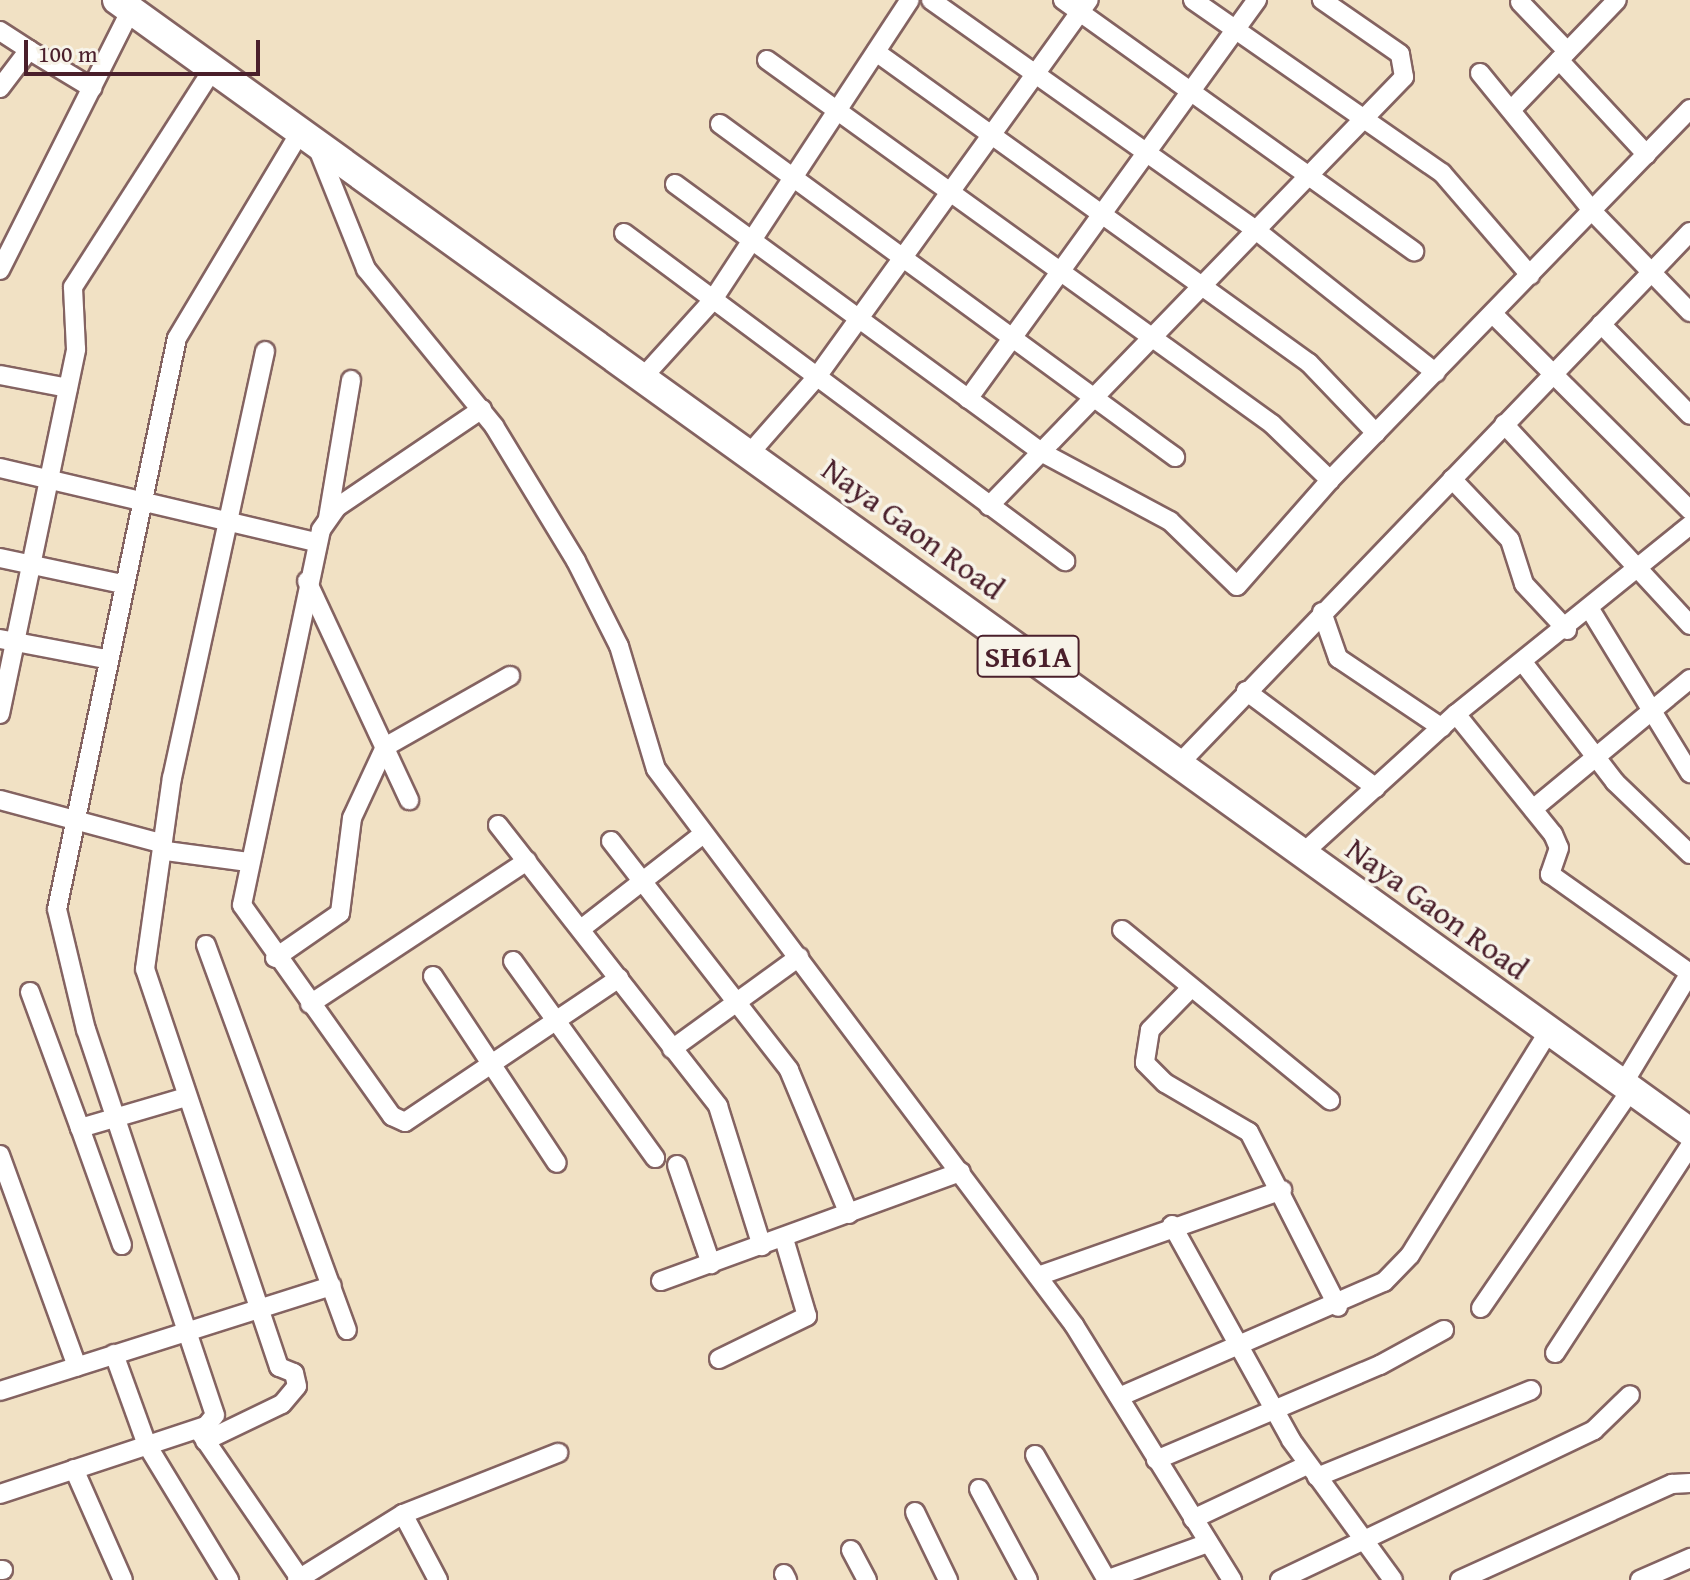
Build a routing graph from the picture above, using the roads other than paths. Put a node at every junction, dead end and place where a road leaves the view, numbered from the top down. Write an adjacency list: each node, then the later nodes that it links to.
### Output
1 (910, 0): 14 (street)
2 (931, 0): 19 (street)
3 (1063, 0): 10 (street)
4 (1193, 0): 11 (street)
5 (1257, 0): 11 (street)
6 (1322, 0): 26 (street)
7 (1617, 0): 15 (street)
8 (1520, 2): 15 (street)
9 (124, 5): 17 (main road, SH61A); 21 (street)
10 (1085, 6): 19 (street); 22 (street)
11 (1234, 30): 22 (street); 26 (street)
12 (0, 31): 13 (street)
13 (29, 50): 20 (street); 21 (street)
14 (876, 52): 25 (street); 28 (street)
15 (1563, 56): 23 (street); 30 (street)
16 (767, 60): 25 (street)
17 (213, 69): 29 (main road, SH61A); 63 (street)
18 (1480, 73): 23 (street)
19 (1035, 76): 28 (street); 31 (street)
20 (0, 88)
21 (92, 88): 44 (street)
22 (1192, 93): 31 (street); 32 (street)
23 (1512, 109): 36 (street)
24 (1690, 109): 30 (street)
25 (837, 110): 33 (street); 35 (street)
26 (1366, 118): 32 (street); 46 (street)
27 (720, 124): 33 (street)
28 (993, 135): 35 (street); 37 (street)
29 (313, 140): 60 (main road, Naya Gaon Road / SH61A); 66 (street); 77 (street)
30 (1647, 155): 36 (street)
31 (1150, 157): 37 (street); 38 (street)
32 (1310, 175): 38 (street); 42 (street)
33 (793, 177): 41 (street); 43 (street)
34 (675, 184): 41 (street)
35 (950, 192): 43 (street); 47 (street)
36 (1594, 213): 45 (street); 46 (street)
37 (1106, 217): 47 (street); 48 (street)
38 (1257, 231): 48 (street); 57 (street)
39 (1690, 232): 45 (street)
40 (624, 233): 49 (street)
41 (753, 238): 49 (street); 52 (street)
42 (1414, 251)
43 (904, 258): 52 (street); 54 (street)
44 (0, 270)
45 (1650, 274): 50 (street); 53 (street)
46 (1530, 275): 51 (street)
47 (1060, 278): 54 (street); 55 (street)
48 (1203, 288): 55 (street); 69 (street)
49 (712, 301): 60 (street); 61 (street)
50 (1690, 312)
51 (1493, 314): 57 (street); 58 (street)
52 (860, 320): 61 (street); 64 (street)
53 (1601, 324): 58 (street); 67 (street)
54 (1012, 342): 64 (street); 65 (street)
55 (1154, 342): 65 (street); 76 (street)
56 (265, 351): 81 (street)
57 (1436, 373): 69 (street)
58 (1553, 373): 68 (street); 79 (street)
59 (0, 375): 63 (street)
60 (645, 375): 70 (main road, Naya Gaon Road / SH61A)
61 (816, 378): 70 (street); 78 (street)
62 (351, 380): 80 (street)
63 (68, 388): 74 (street)
64 (968, 399): 71 (street)
65 (1097, 399): 71 (street); 72 (street)
66 (482, 409): 80 (street); 114 (street)
67 (1690, 415)
68 (1504, 424): 75 (street); 87 (street)
69 (1376, 433): 76 (street)
70 (750, 453): 106 (main road, Naya Gaon Road / SH61A)
71 (1043, 453): 76 (street); 78 (street)
72 (1175, 457)
73 (0, 468): 74 (street)
74 (49, 478): 77 (street); 86 (street)
75 (1452, 479): 91 (street); 93 (street)
76 (1330, 480)
77 (137, 499): 81 (street); 89 (street)
78 (989, 506): 85 (street)
79 (1690, 510)
80 (328, 518): 83 (street)
81 (230, 521): 83 (street); 116 (street)
82 (1690, 525): 87 (street)
83 (316, 542): 88 (street)
84 (0, 558): 86 (street)
85 (1065, 561)
86 (30, 566): 89 (street); 94 (street)
87 (1643, 567): 90 (street); 92 (street)
88 (307, 581): 104 (street); 120 (street)
89 (122, 584): 95 (street)
90 (1591, 611): 93 (street); 100 (street)
91 (1322, 612): 99 (street); 103 (street)
92 (1690, 625)
93 (1567, 630): 96 (street)
94 (8, 641): 95 (street); 101 (street)
95 (106, 659): 112 (street)
96 (1525, 665): 102 (street); 105 (street)
97 (510, 676): 104 (street)
98 (1690, 679): 100 (street)
99 (1246, 691): 106 (street); 108 (street)
100 (1651, 709): 105 (street); 107 (street)
101 (0, 714)
102 (1456, 714): 103 (street); 111 (street)
103 (1442, 728): 108 (street)
104 (385, 747): 110 (street); 126 (street)
105 (1596, 757): 111 (street); 118 (street)
106 (1178, 765): 117 (main road, Naya Gaon Road / SH61A)
107 (1690, 773)
108 (1376, 788): 117 (street)
109 (0, 800): 112 (street)
110 (409, 800)
111 (1533, 809): 128 (street)
112 (71, 819): 116 (street); 142 (street)
113 (498, 825): 119 (street)
114 (703, 834): 121 (street); 125 (street)
115 (611, 841): 121 (street)
116 (161, 843): 120 (street); 140 (street)
117 (1302, 854): 136 (main road, Naya Gaon Road / SH61A)
118 (1690, 854)
119 (527, 861): 122 (street); 134 (street)
120 (248, 862): 126 (street)
121 (643, 881): 122 (street); 133 (street)
122 (581, 929): 130 (street)
123 (1122, 930): 131 (street)
124 (206, 945): 159 (street)
125 (799, 957): 133 (street); 149 (street)
126 (275, 958): 134 (street)
127 (513, 961): 135 (street)
128 (1690, 973): 139 (street)
129 (433, 976): 138 (street)
130 (619, 978): 135 (street); 137 (street)
131 (1189, 990): 141 (street); 150 (street)
132 (30, 992): 143 (street)
133 (738, 1001): 137 (street); 151 (street)
134 (310, 1004): 138 (street)
135 (559, 1020): 138 (street); 146 (street)
136 (1549, 1031): 139 (main road, Naya Gaon Road / SH61A); 160 (street)
137 (672, 1049): 155 (street)
138 (494, 1065): 147 (street)
139 (1627, 1087): 144 (main road, Naya Gaon Road / SH61A); 162 (street)
140 (186, 1097): 142 (street); 161 (street)
141 (1330, 1100)
142 (116, 1117): 143 (street); 163 (street)
143 (80, 1128): 154 (street)
144 (1688, 1130): 167 (street)
145 (0, 1155): 170 (street)
146 (655, 1158)
147 (557, 1163)
148 (677, 1165): 156 (street)
149 (961, 1172): 151 (street); 157 (street)
150 (1282, 1190): 152 (street); 160 (street)
151 (849, 1214): 153 (street)
152 (1172, 1225): 157 (street); 166 (street)
153 (784, 1239): 155 (street); 169 (street)
154 (122, 1245)
155 (762, 1246): 156 (street)
156 (711, 1264): 158 (street)
157 (1038, 1276): 174 (street)
158 (661, 1281)
159 (332, 1286): 161 (street); 164 (street)
160 (1338, 1307): 166 (street)
161 (260, 1308): 163 (street); 176 (street)
162 (1481, 1308)
163 (191, 1329): 168 (street); 176 (street)
164 (347, 1330)
165 (1444, 1330): 175 (street)
166 (1240, 1346): 174 (street); 175 (street)
167 (1555, 1353)
168 (114, 1354): 170 (street); 177 (street)
169 (719, 1359)
170 (77, 1366): 171 (street)
171 (1, 1389)
172 (1531, 1390): 182 (street)
173 (1630, 1395): 190 (street)
174 (1119, 1397): 180 (street)
175 (1276, 1412): 180 (street); 182 (street)
176 (207, 1435): 177 (street); 193 (street)
177 (147, 1445): 181 (street); 195 (street)
178 (558, 1453): 187 (street)
179 (1035, 1455): 200 (street)
180 (1156, 1460): 188 (street)
181 (74, 1469): 185 (street); 194 (street)
182 (1312, 1471): 188 (street); 190 (street)
183 (1690, 1483): 204 (street)
184 (979, 1489): 199 (street)
185 (0, 1494)
186 (915, 1512): 198 (street)
187 (403, 1514): 193 (street); 196 (street)
188 (1193, 1519): 189 (street)
189 (1208, 1543): 200 (street); 201 (street)
190 (1366, 1543): 202 (street); 203 (street)
191 (851, 1550): 197 (street)
192 (1690, 1558): 205 (street)
193 (300, 1579)
194 (123, 1580)
195 (229, 1580)
196 (438, 1580)
197 (867, 1580)
198 (948, 1580)
199 (1028, 1580)
200 (1106, 1580)
201 (1232, 1580)
202 (1280, 1580)
203 (1393, 1580)
204 (1460, 1580)
205 (1640, 1580)

